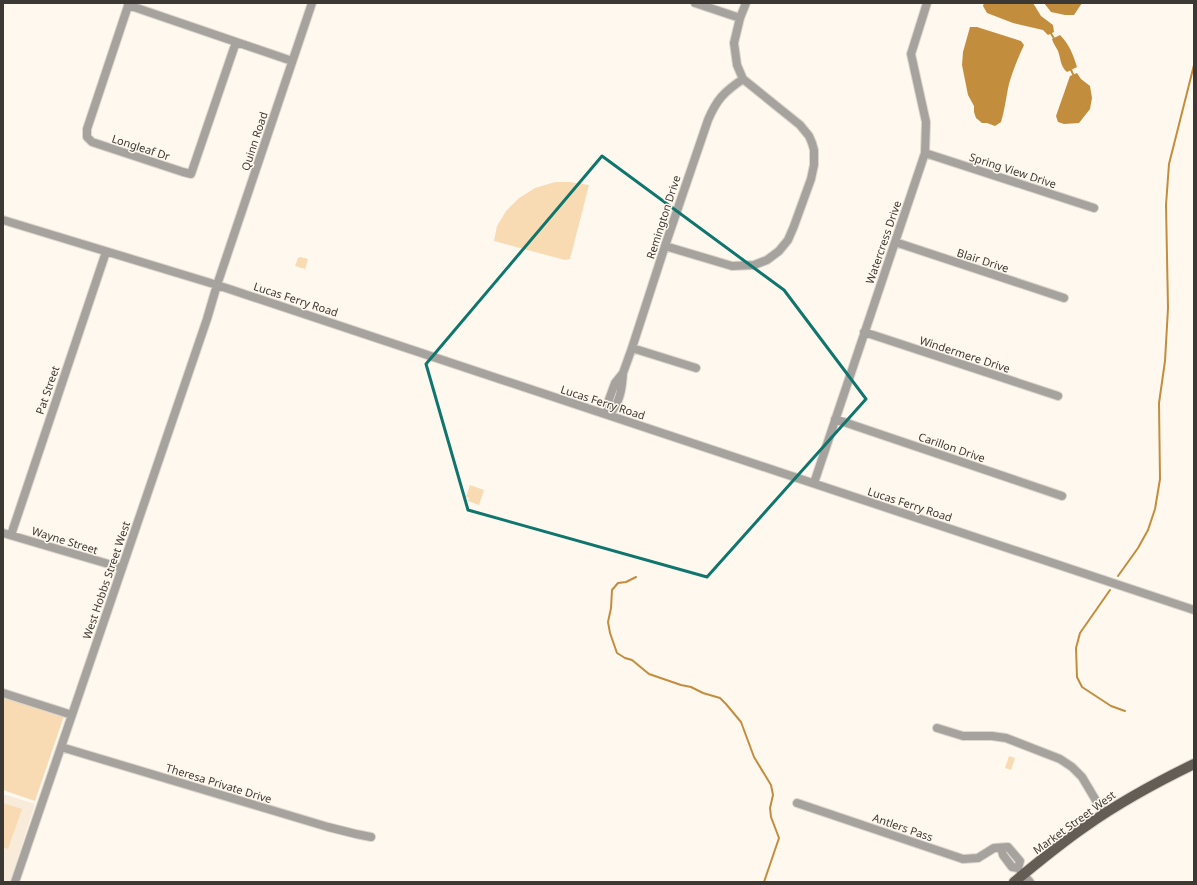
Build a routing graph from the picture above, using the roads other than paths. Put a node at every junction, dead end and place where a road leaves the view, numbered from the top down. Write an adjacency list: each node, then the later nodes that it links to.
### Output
1 (312, 3): 8 (street, Quinn Road)
2 (695, 3): 6 (street)
3 (746, 3): 6 (street)
4 (927, 3): 10 (street, Watercress Drive)
5 (128, 4): 7 (street); 7 (street, Longleaf Dr)
6 (740, 18): 9 (street)
7 (236, 42): 8 (street)
8 (292, 61): 16 (street, Quinn Road)
9 (743, 79): 14 (street, Remington Drive); 14 (street)
10 (924, 153): 11 (street, Spring View Drive); 13 (street, Watercress Drive)
11 (1094, 208)
12 (3, 220): 15 (street, Lucas Ferry Road)
13 (895, 242): 17 (street, Blair Drive); 18 (street, Watercress Drive)
14 (665, 246): 19 (street, Remington Drive)
15 (106, 252): 16 (street, Lucas Ferry Road); 26 (street, Pat Street)
16 (217, 285): 22 (street, Lucas Ferry Road); 27 (street, West Hobbs Street West)
17 (1064, 298)
18 (864, 332): 21 (street, Windermere Drive); 23 (street, Watercress Drive)
19 (632, 348): 20 (street); 22 (street, Remington Drive)
20 (696, 368)
21 (1058, 396)
22 (609, 415): 24 (street, Lucas Ferry Road)
23 (835, 419): 24 (street, Watercress Drive); 25 (street, Carillon Drive)
24 (814, 483): 28 (street, Lucas Ferry Road)
25 (1062, 496)
26 (7, 534): 27 (street, Wayne Street)
27 (122, 568): 30 (street, West Hobbs Street West)
28 (1194, 610)
29 (3, 693): 30 (street)
30 (72, 715): 32 (street, West Hobbs Street West)
31 (937, 728): 35 (street)
32 (61, 747): 36 (street, Theresa Private Drive); 38 (street, West Hobbs Street West)
33 (1194, 764): 35 (main road, Market Street West)
34 (797, 803): 37 (street, Antlers Pass)
35 (1104, 814): 37 (main road, Market Street West)
36 (371, 837)
37 (1024, 875): 39 (main road, Market Street West)
38 (15, 882)
39 (1014, 882)

